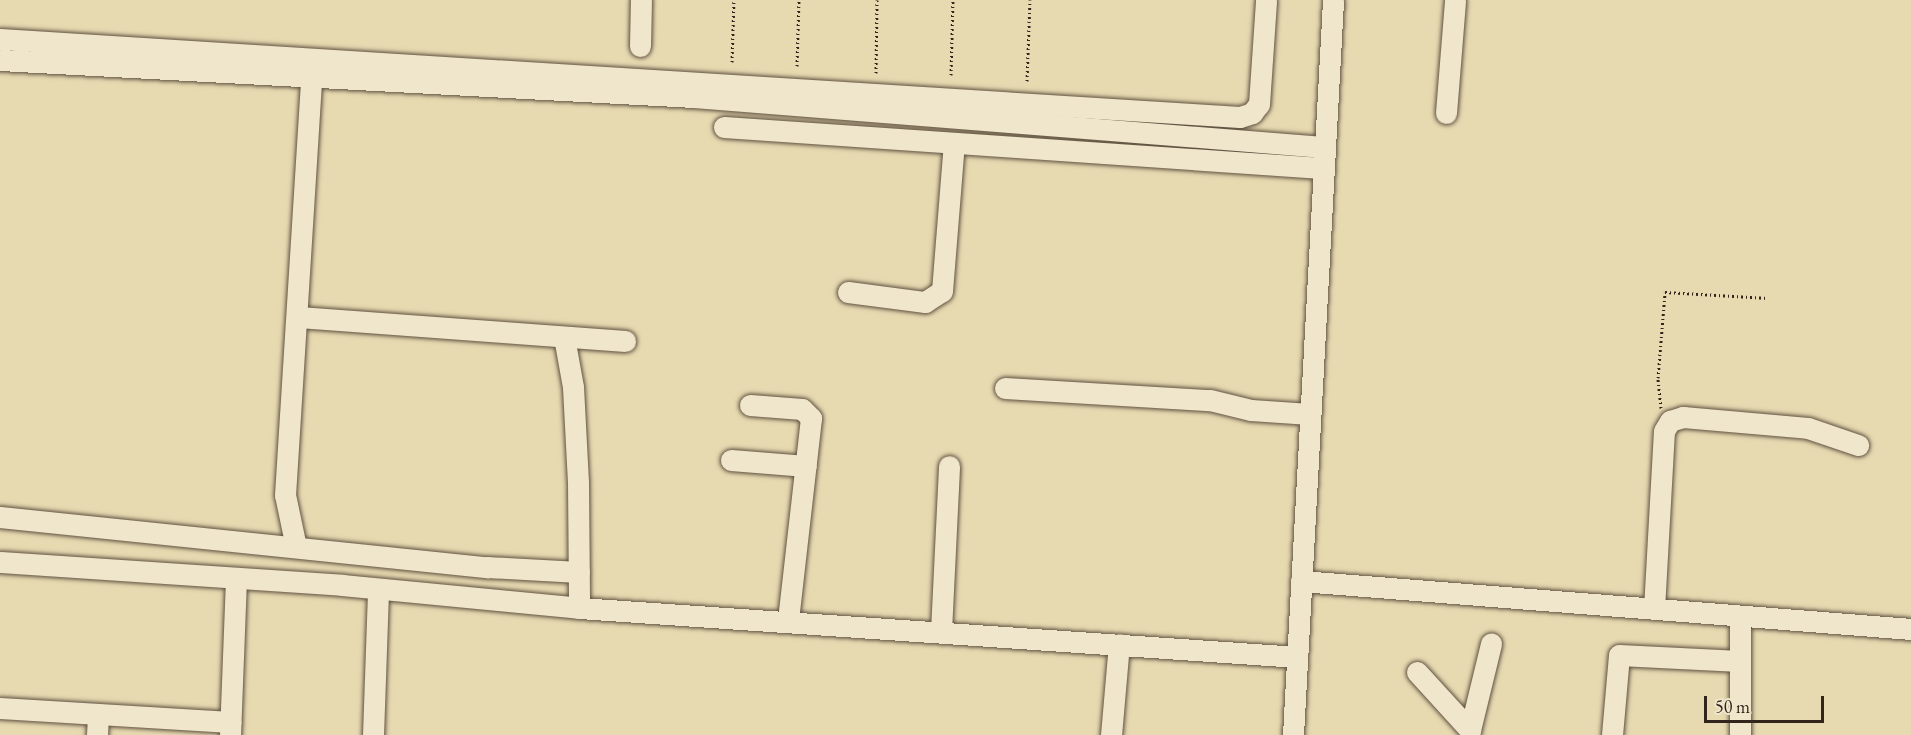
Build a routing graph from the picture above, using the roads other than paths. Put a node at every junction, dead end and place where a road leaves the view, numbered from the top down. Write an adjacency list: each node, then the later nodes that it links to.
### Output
1 (641, 0): 6 (street)
2 (1266, 0): 5 (street)
3 (1333, 0): 12 (street)
4 (1455, 0): 9 (street)
5 (0, 39)
6 (640, 46)
7 (0, 60): 8 (street)
8 (311, 76): 12 (street); 14 (street)
9 (1446, 112)
10 (724, 127): 11 (street)
11 (954, 143): 12 (street); 13 (street)
12 (1323, 157): 19 (street)
13 (848, 292)
14 (299, 317): 15 (street); 25 (street)
15 (564, 337): 16 (street); 27 (street)
16 (625, 341)
17 (1005, 388): 19 (street)
18 (750, 405): 22 (street)
19 (1310, 414): 29 (street)
20 (1858, 445): 32 (street)
21 (731, 460): 22 (street)
22 (806, 466): 34 (street)
23 (948, 466): 36 (street)
24 (0, 517): 25 (street)
25 (296, 547): 27 (street)
26 (0, 562): 28 (street)
27 (579, 572): 31 (street)
28 (236, 578): 30 (street); 44 (street)
29 (1301, 581): 32 (street); 39 (street)
30 (378, 589): 31 (street); 47 (street)
31 (579, 608): 34 (street)
32 (1654, 609): 33 (street)
33 (1740, 616): 35 (street); 40 (street)
34 (789, 620): 36 (street)
35 (1911, 629)
36 (941, 630): 37 (street)
37 (1119, 644): 39 (street); 49 (street)
38 (1491, 644): 45 (street)
39 (1297, 657): 50 (street)
40 (1740, 661): 51 (street); 52 (street)
41 (1417, 672): 45 (street)
42 (0, 708): 43 (street)
43 (98, 714): 44 (street); 46 (street)
44 (231, 728)
45 (1472, 731)
46 (97, 735)
47 (373, 735): 48 (street)
48 (379, 735)
49 (1111, 735)
50 (1293, 735)
51 (1612, 735)
52 (1740, 735)

